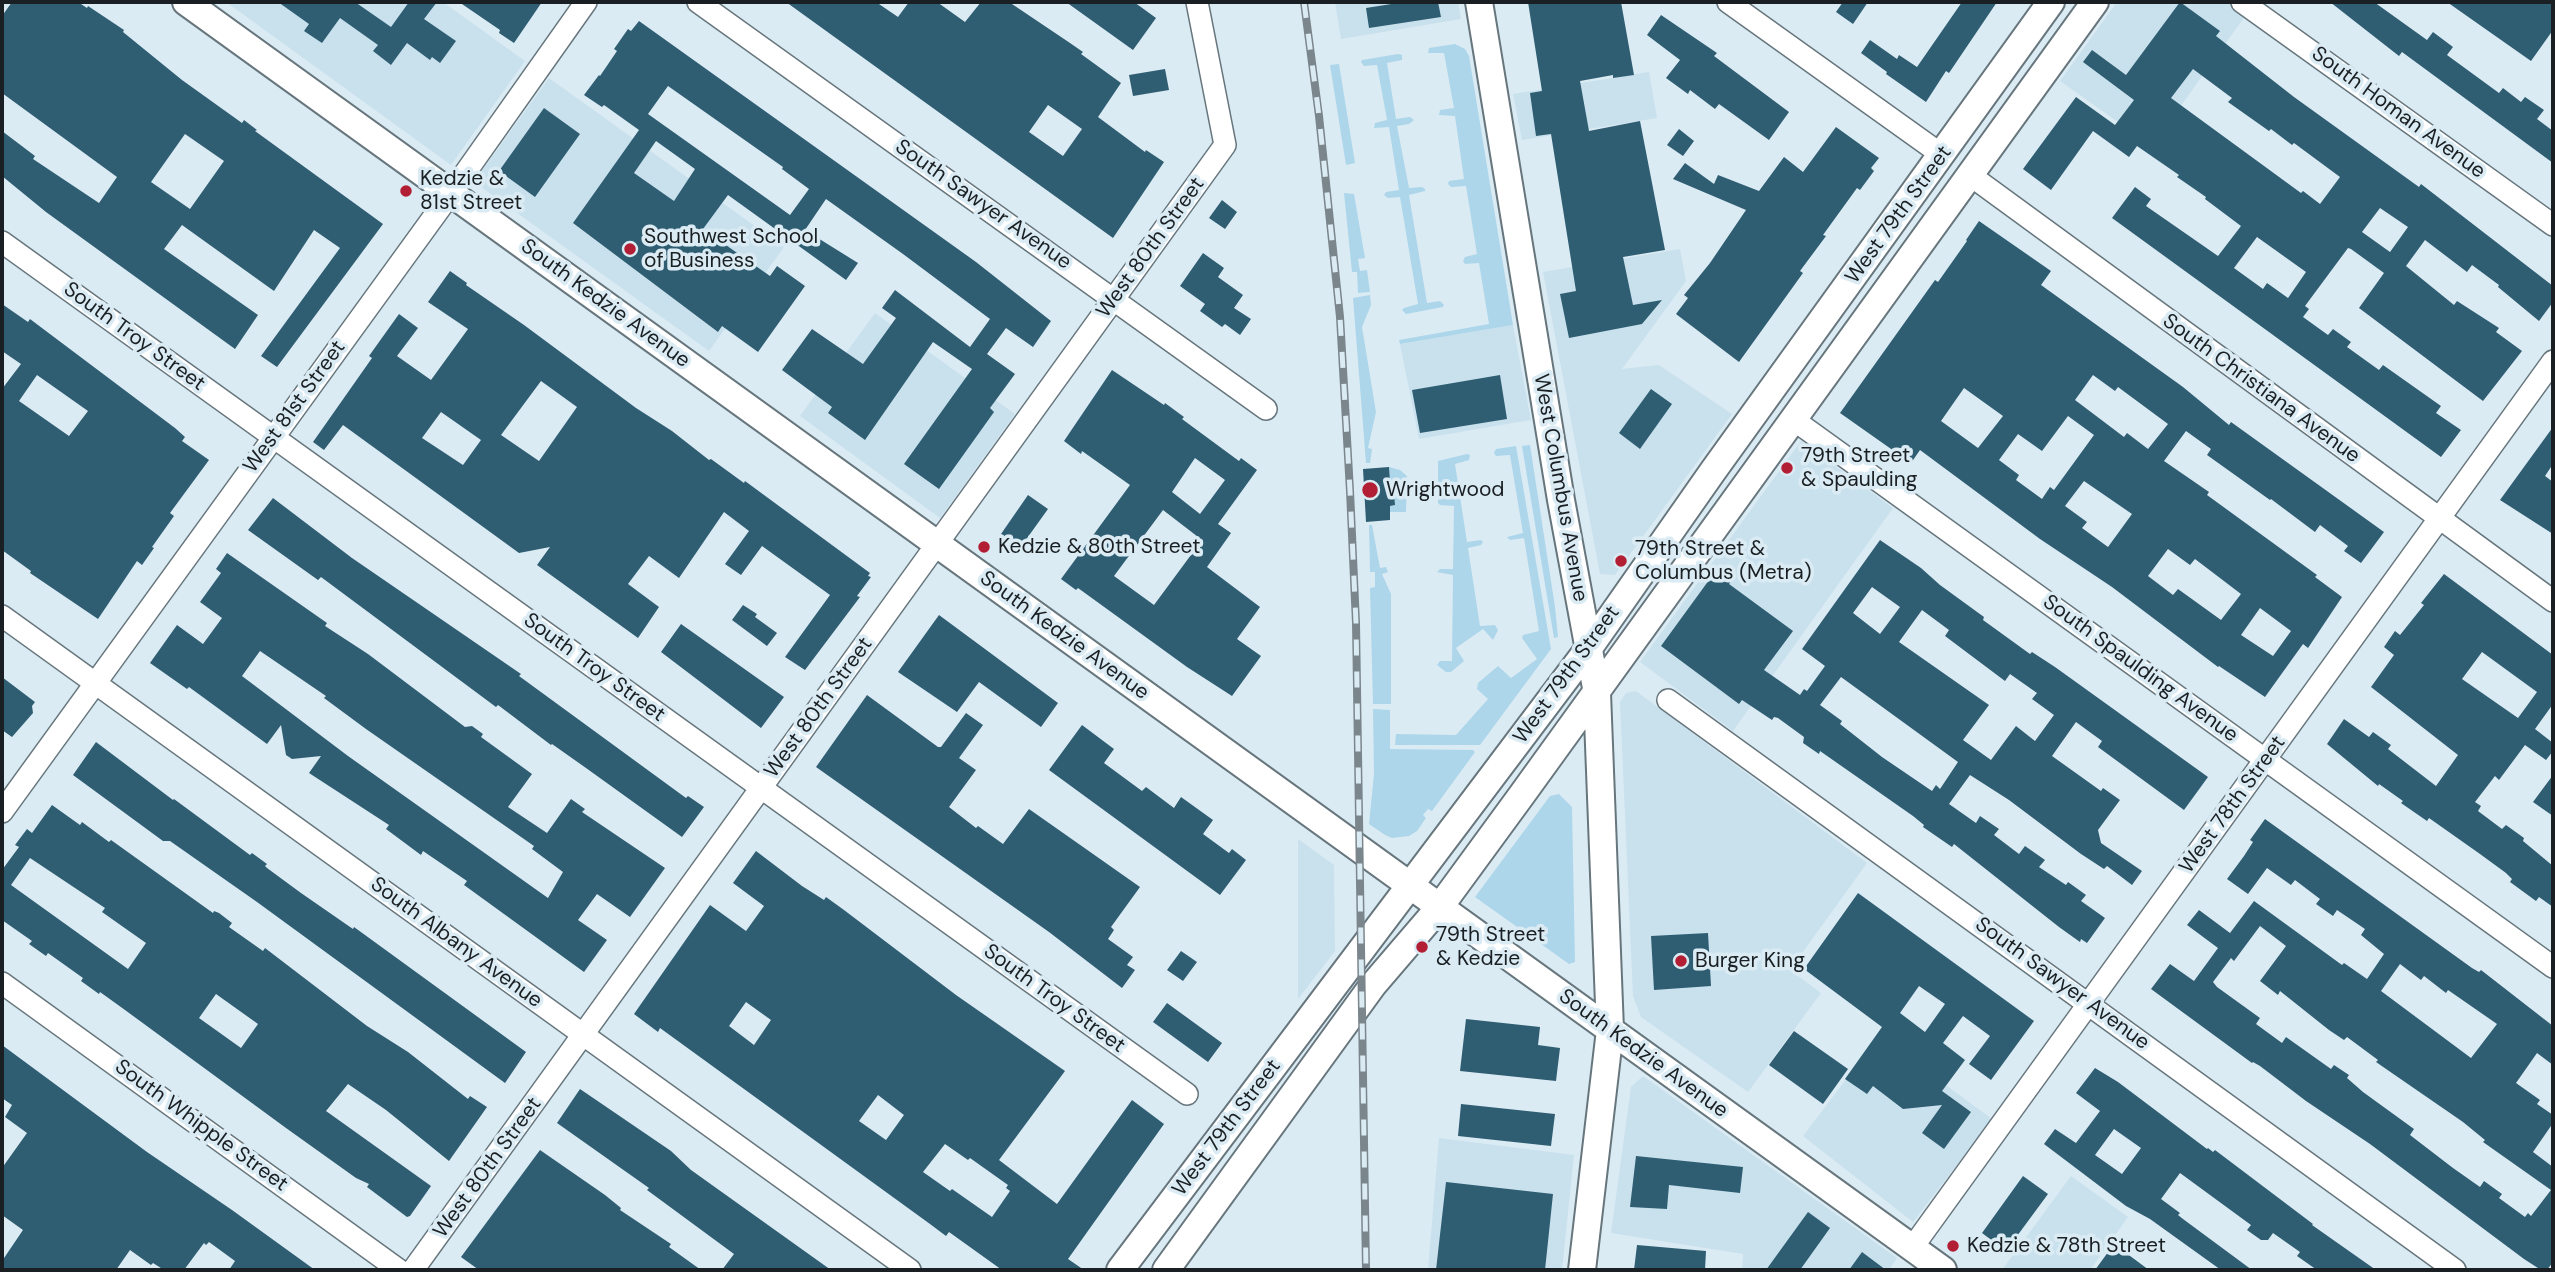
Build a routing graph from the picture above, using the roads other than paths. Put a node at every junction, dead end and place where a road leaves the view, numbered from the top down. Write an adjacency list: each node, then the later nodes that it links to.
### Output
1 (186, 2): 12 (main road, South Kedzie Avenue)
2 (586, 2): 12 (street, West 81st Street)
3 (698, 2): 15 (street, South Sawyer Avenue)
4 (1197, 2): 15 (street, West 80th Street)
5 (1479, 2): 24 (main road, West Columbus Avenue)
6 (1728, 2): 10 (street)
7 (2051, 2): 10 (main road, West 79th Street)
8 (2095, 2): 11 (main road, West 79th Street)
9 (2242, 2): 13 (street, South Homan Avenue)
10 (1942, 155): 24 (main road, West 79th Street)
11 (1970, 175): 18 (main road, West 79th Street); 20 (street, South Christiana Avenue)
12 (451, 193): 19 (street, West 81st Street); 21 (main road, South Kedzie Avenue)
13 (2553, 225)
14 (2, 242): 19 (street, South Troy Street)
15 (1115, 298): 17 (street, South Sawyer Avenue); 21 (street, West 80th Street)
16 (2553, 361): 20 (street, West 78th Street)
17 (1266, 409)
18 (1794, 420): 26 (main road, West 79th Street); 28 (street, South Spaulding Avenue)
19 (273, 437): 25 (street, West 81st Street); 29 (street, South Troy Street)
20 (2439, 519): 22 (street, South Christiana Avenue); 28 (street, West 78th Street)
21 (937, 544): 29 (street, West 80th Street); 31 (main road, South Kedzie Avenue)
22 (2553, 601)
23 (2, 616): 25 (street, South Albany Avenue)
24 (1589, 648): 26 (main road, West Columbus Avenue); 31 (main road, West 79th Street)
25 (94, 683): 30 (street, West 81st Street); 37 (street, South Albany Avenue)
26 (1597, 693): 32 (main road, West 79th Street); 36 (main road, West Columbus Avenue)
27 (1668, 700): 35 (street, South Sawyer Avenue)
28 (2266, 760): 33 (street, South Spaulding Avenue); 35 (street, West 78th Street)
29 (761, 789): 37 (street, West 80th Street); 38 (street, South Troy Street)
30 (2, 812)
31 (1409, 886): 32 (main road, South Kedzie Avenue); 43 (main road, West 79th Street)
32 (1439, 908): 36 (main road, South Kedzie Avenue); 44 (main road, West 79th Street)
33 (2553, 967)
34 (2, 983): 40 (street, South Whipple Street)
35 (2088, 1003): 39 (street, West 78th Street); 47 (street, South Sawyer Avenue)
36 (1610, 1030): 39 (main road, South Kedzie Avenue); 45 (main road, West Columbus Avenue)
37 (583, 1034): 41 (street, West 80th Street); 42 (street, South Albany Avenue)
38 (1187, 1094)
39 (1912, 1248): 46 (main road, South Kedzie Avenue)
40 (400, 1270)
41 (413, 1270)
42 (911, 1270)
43 (1120, 1270)
44 (1166, 1270)
45 (1582, 1270)
46 (1943, 1270)
47 (2455, 1270)

